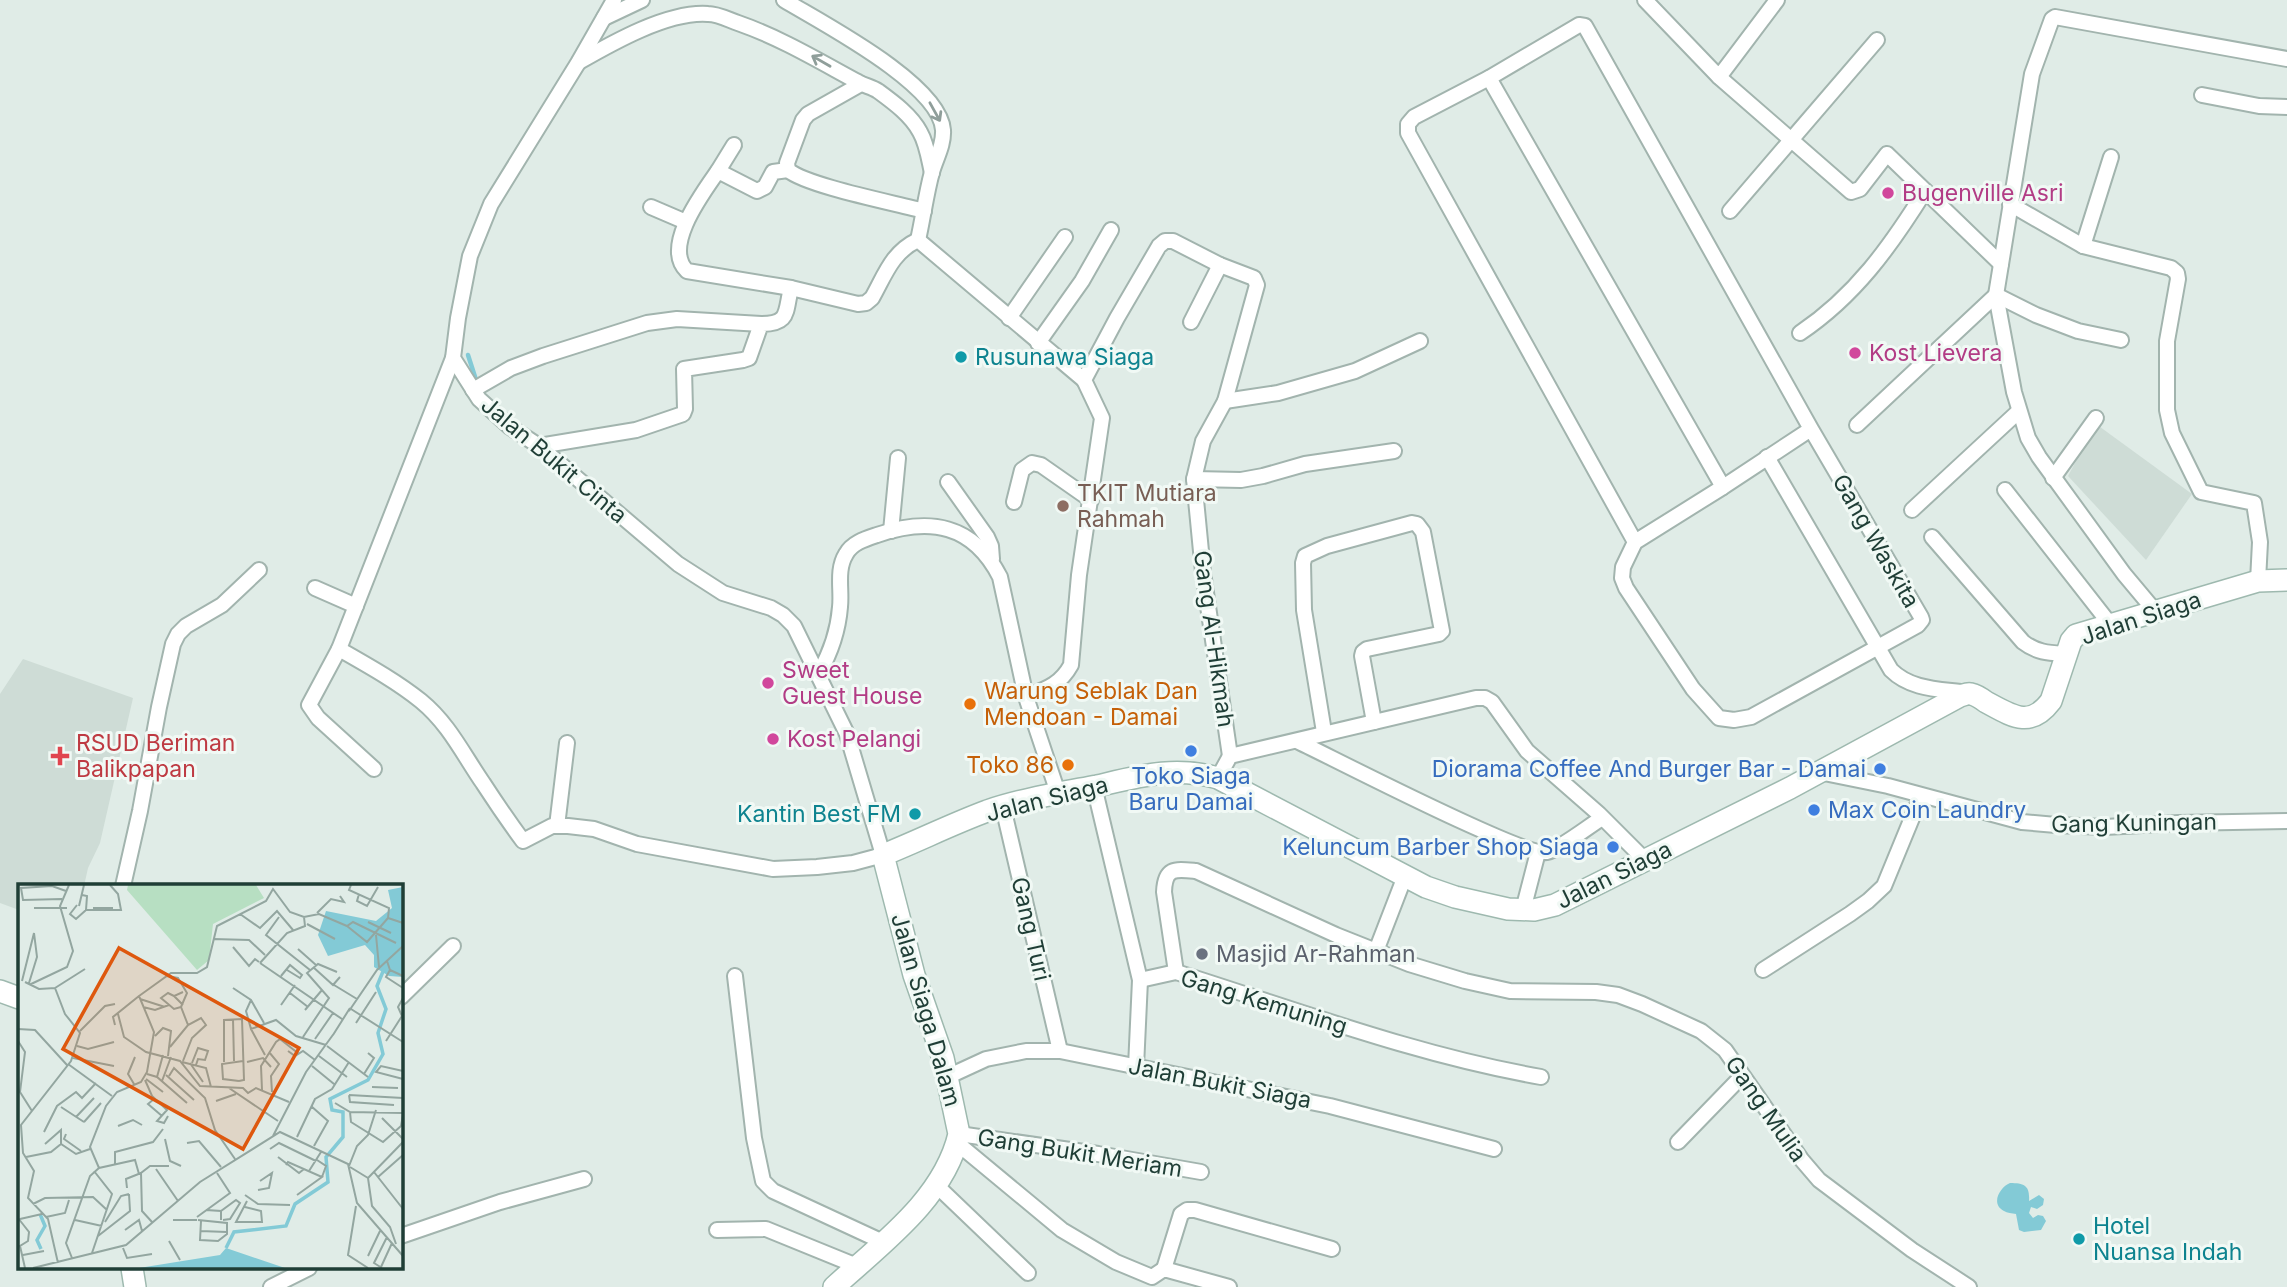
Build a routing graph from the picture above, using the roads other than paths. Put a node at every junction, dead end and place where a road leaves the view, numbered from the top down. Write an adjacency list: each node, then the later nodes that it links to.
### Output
1 (614, 0): 6 (street)
2 (642, 0): 6 (street)
3 (784, 0): 13 (street)
4 (1645, 0): 10 (street)
5 (1777, 0): 10 (street)
6 (602, 19): 9 (street)
7 (1877, 40): 17 (street)
8 (2287, 59): 24 (street)
9 (578, 63): 12 (street, one-way to 9); 44 (street)
10 (1719, 76): 17 (street)
11 (1489, 78): 51 (street); 59 (street); 66 (street)
12 (861, 84): 15 (street); 20 (street)
13 (917, 88): 15 (street); 22 (street, one-way to 22)
14 (2202, 95): 16 (street)
15 (899, 107): 22 (street)
16 (2287, 107)
17 (1790, 139): 23 (street); 27 (street)
18 (734, 145): 21 (street)
19 (2111, 157): 32 (street)
20 (788, 170): 21 (street); 26 (street)
21 (718, 171): 28 (street)
22 (932, 173): 26 (street)
23 (1925, 191): 33 (street); 40 (street)
24 (2010, 204): 32 (street); 33 (street)
25 (651, 207): 28 (street)
26 (924, 211): 31 (street)
27 (1730, 211)
28 (686, 222): 35 (street)
29 (1111, 230): 43 (street)
30 (1065, 237): 37 (street)
31 (918, 240): 35 (street); 37 (street)
32 (2083, 246): 70 (street)
33 (2001, 264): 36 (street)
34 (1220, 265): 38 (street); 45 (street); 47 (street, Gang Al-Hikmah)
35 (791, 288): 39 (street)
36 (1996, 295): 41 (street); 48 (street); 50 (street)
37 (1009, 318): 43 (street)
38 (1191, 323)
39 (761, 324): 46 (street); 52 (street)
40 (1800, 333)
41 (2121, 340)
42 (1420, 341): 47 (street)
43 (1038, 343): 45 (street)
44 (453, 358): 46 (street, Jalan Bukit Cinta); 72 (street)
45 (1084, 380): 61 (street)
46 (473, 390): 52 (street, Jalan Bukit Cinta)
47 (1225, 401): 57 (street, Gang Al-Hikmah)
48 (2020, 411): 56 (street); 63 (street)
49 (2096, 418): 56 (street)
50 (1857, 425)
51 (1811, 429): 54 (street); 75 (street, Gang Waskita)
52 (539, 446): 78 (street, Jalan Bukit Cinta)
53 (1394, 451): 57 (street)
54 (1767, 457): 59 (street); 75 (street)
55 (898, 458): 64 (street)
56 (2053, 478): 73 (street)
57 (1194, 479): 85 (street, Gang Al-Hikmah)
58 (948, 482): 67 (street)
59 (1723, 487): 66 (street)
60 (2006, 490): 74 (street)
61 (1091, 500): 62 (street); 80 (street)
62 (1014, 502)
63 (1913, 510)
64 (891, 531): 67 (street); 78 (street)
65 (1932, 537): 77 (street)
66 (1635, 542): 75 (street)
67 (992, 560): 80 (street)
68 (259, 570): 100 (street)
69 (2287, 580): 70 (street, Jalan Siaga)
70 (2259, 582): 73 (street, Jalan Siaga)
71 (315, 588): 72 (street)
72 (356, 606): 76 (street)
73 (2155, 611): 74 (street, Jalan Siaga)
74 (2110, 624): 77 (street, Jalan Siaga)
75 (1878, 648): 79 (street)
76 (339, 649): 86 (street); 95 (street)
77 (2066, 654): 79 (street, Jalan Siaga)
78 (819, 673): 97 (street, Jalan Bukit Cinta)
79 (1972, 694): 87 (street, Jalan Siaga)
80 (1026, 697): 90 (street)
81 (1374, 722): 82 (street); 82 (street); 93 (street)
82 (1324, 732): 83 (street)
83 (1297, 741): 85 (street); 96 (street)
84 (567, 743): 95 (street)
85 (1230, 756): 88 (street)
86 (374, 769)
87 (1819, 772): 91 (street, Gang Kuningan); 98 (street, Jalan Siaga)
88 (1217, 778): 89 (street, Jalan Siaga); 99 (street, Jalan Siaga)
89 (1094, 786): 90 (street, Jalan Siaga); 107 (street)
90 (1058, 793): 92 (street, Jalan Siaga)
91 (1921, 796): 94 (street, Gang Kuningan); 104 (street)
92 (1003, 807): 97 (street, Jalan Siaga); 111 (street, Gang Turi)
93 (1602, 818): 96 (street); 98 (street)
94 (2287, 821)
95 (557, 826): 97 (street)
96 (1538, 852): 101 (street)
97 (883, 855): 114 (street, Jalan Siaga Dalam)
98 (1646, 860): 101 (street, Jalan Siaga)
99 (1405, 876): 101 (street, Jalan Siaga); 103 (street)
100 (122, 884)
101 (1523, 909)
102 (453, 946): 109 (street)
103 (1376, 951): 105 (street, Gang Mulia); 113 (street, Gang Mulia)
104 (1763, 970)
105 (1177, 972): 107 (street, Gang Kemuning); 115 (street, Gang Kemuning)
106 (735, 976): 124 (street)
107 (1140, 980): 112 (street)
108 (0, 991): 110 (street)
109 (402, 996)
110 (18, 998)
111 (1059, 1051): 112 (street, Jalan Bukit Siaga); 114 (street, Jalan Bukit Siaga)
112 (1136, 1066): 118 (street, Jalan Bukit Siaga)
113 (1742, 1076): 117 (street); 133 (street, Gang Mulia)
114 (947, 1077): 116 (street, Jalan Siaga Dalam)
115 (1541, 1077)
116 (958, 1139): 119 (street, Gang Bukit Meriam); 121 (street); 129 (street)
117 (1678, 1142)
118 (1494, 1149)
119 (1201, 1172)
120 (584, 1179): 123 (street)
121 (936, 1185): 124 (street); 128 (street)
122 (717, 1230): 126 (street)
123 (402, 1236)
124 (883, 1242): 126 (street)
125 (1332, 1249): 129 (street)
126 (857, 1266): 131 (street)
127 (305, 1270): 130 (street)
128 (1028, 1273)
129 (1155, 1278): 132 (street)
130 (271, 1287)
131 (834, 1287)
132 (1229, 1287)
133 (1969, 1287)

